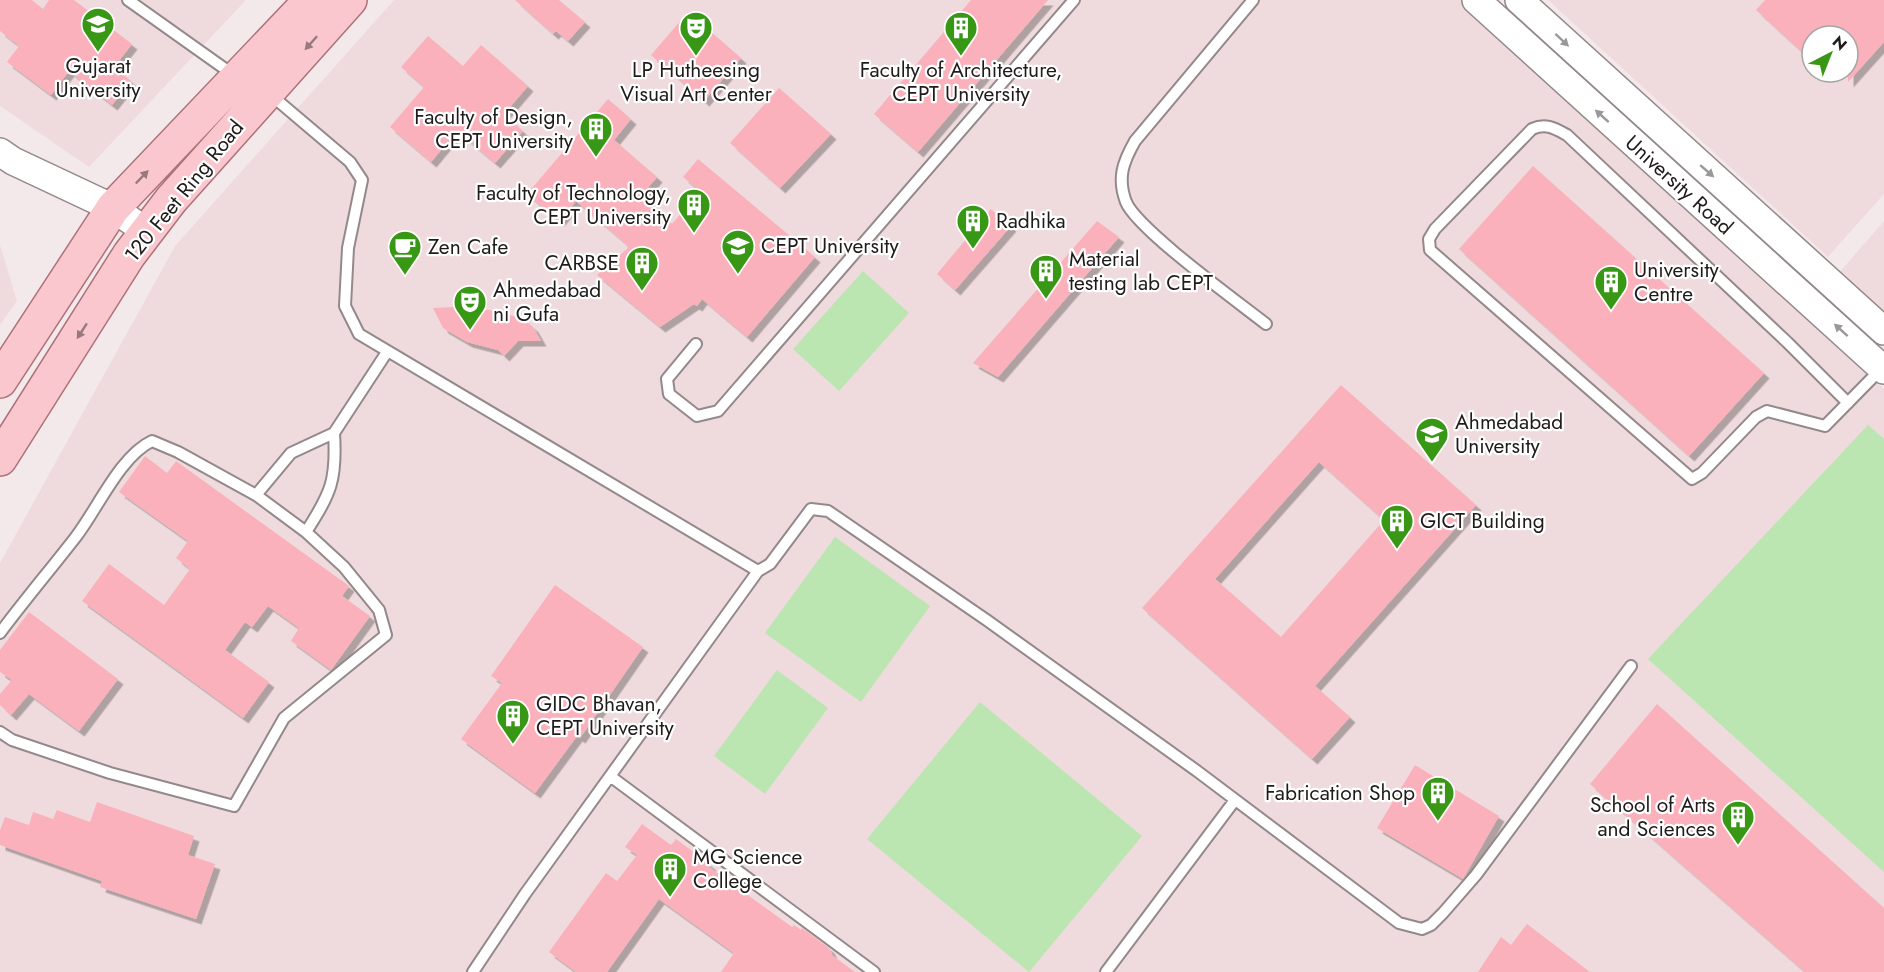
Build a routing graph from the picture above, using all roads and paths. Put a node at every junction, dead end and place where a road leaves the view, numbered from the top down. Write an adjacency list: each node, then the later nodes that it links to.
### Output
1 (128, 0): 8 (lane)
2 (311, 0): 8 (main road, 120 Feet Ring Road)
3 (350, 0): 8 (main road, 120 Feet Ring Road, one-way to 8)
4 (1074, 0): 14 (lane)
5 (1253, 0): 12 (lane)
6 (1476, 0): 16 (street, University Road, one-way to 6)
7 (1519, 0): 13 (street, University Road, one-way to 13)
8 (253, 85): 10 (main road, 120 Feet Ring Road, one-way to 8); 11 (main road, 120 Feet Ring Road); 15 (lane)
9 (0, 152): 10 (street)
10 (112, 208): 11 (street); 17 (main road, 120 Feet Ring Road)
11 (147, 232): 20 (main road, 120 Feet Ring Road, one-way to 20)
12 (1266, 324)
13 (1884, 331)
14 (696, 344)
15 (387, 352): 19 (lane); 23 (lane)
16 (1883, 369): 18 (lane)
17 (0, 381)
18 (1848, 403): 18 (lane)
19 (334, 433): 21 (lane); 22 (lane)
20 (0, 459)
21 (256, 495): 22 (lane); 24 (lane)
22 (306, 532): 26 (lane)
23 (758, 571): 27 (lane); 28 (lane)
24 (0, 633)
25 (1631, 666): 28 (lane)
26 (0, 732)
27 (610, 776): 29 (lane); 30 (lane)
28 (1235, 800): 31 (lane)
29 (473, 972)
30 (874, 972)
31 (1106, 972)

